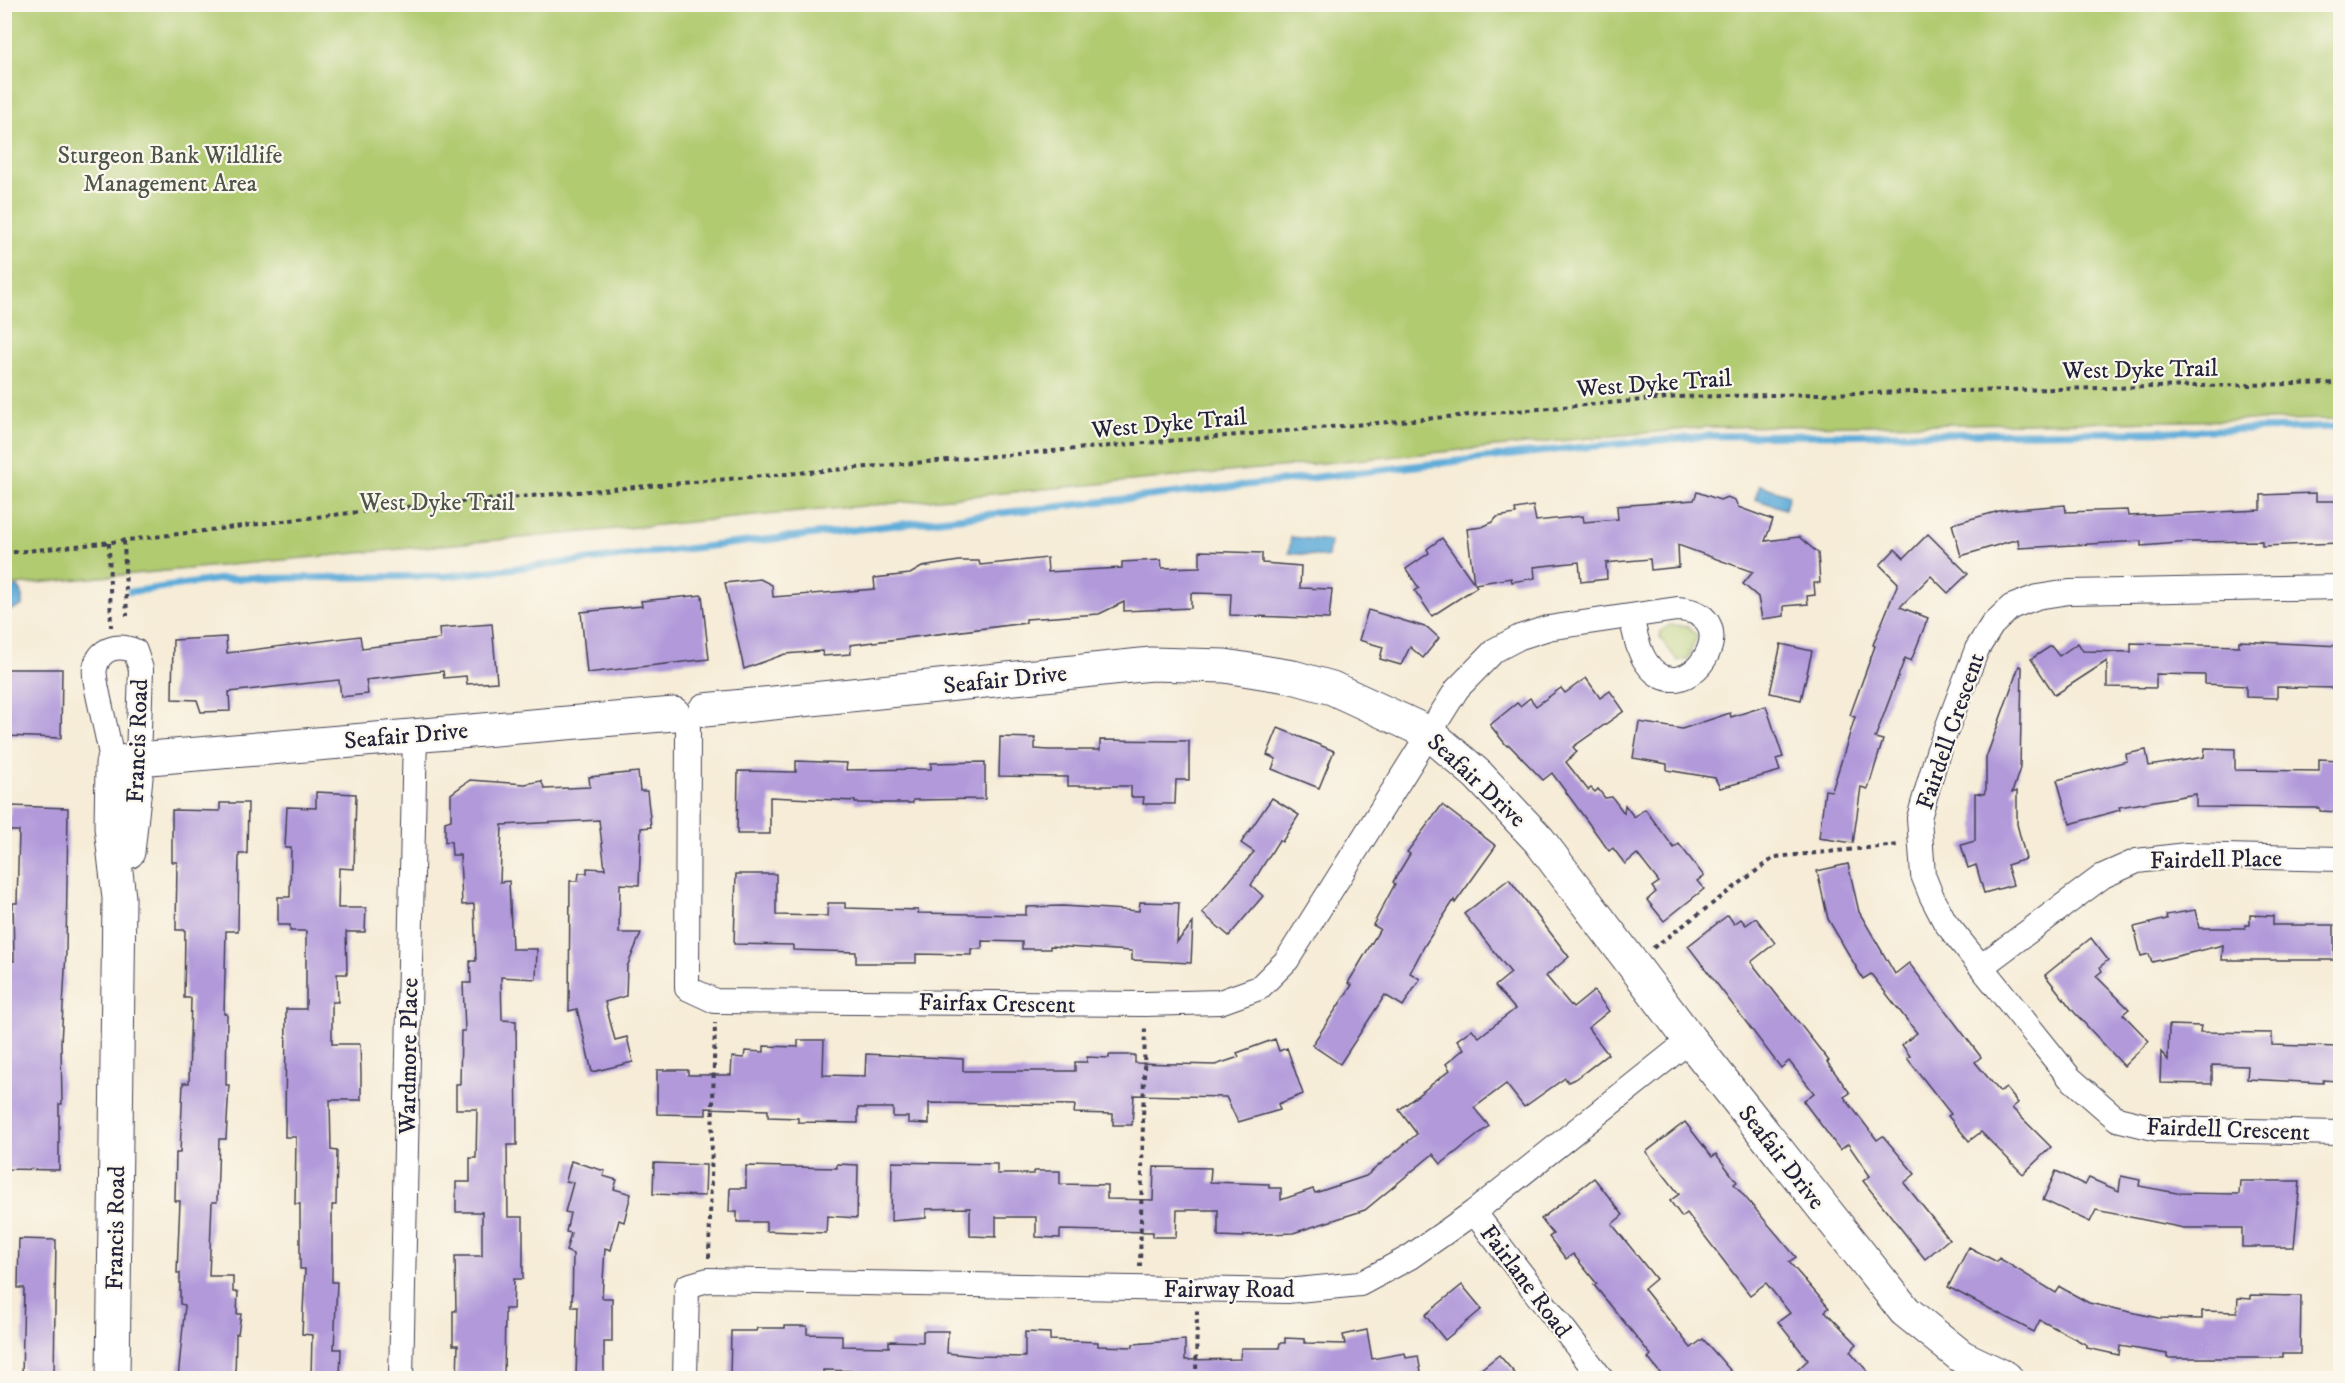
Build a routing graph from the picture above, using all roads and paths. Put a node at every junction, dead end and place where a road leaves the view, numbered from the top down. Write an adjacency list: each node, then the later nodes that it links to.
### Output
1 (2340, 383): 2 (path, West Dyke Trail)
2 (124, 541): 3 (path, West Dyke Trail); 6 (path)
3 (109, 543): 4 (path, West Dyke Trail); 8 (path)
4 (4, 553)
5 (2340, 587): 13 (street, Fairdell Crescent)
6 (126, 616)
7 (1631, 617): 10 (street, Fairfax Crescent)
8 (116, 647): 12 (street, Francis Road); 12 (street, Francis Road)
9 (689, 717): 10 (street, Seafair Drive); 11 (street, Seafair Drive); 17 (street, Fairfax Crescent)
10 (1429, 733): 15 (street, Seafair Drive); 18 (street, Fairfax Crescent)
11 (415, 734): 12 (street, Seafair Drive); 26 (street, Wardmore Place)
12 (125, 761): 25 (street, Francis Road)
13 (1919, 843): 15 (path); 16 (street, Fairdell Crescent)
14 (2340, 859): 16 (street, Fairdell Place)
15 (1633, 963): 19 (street, Seafair Drive)
16 (1982, 966): 20 (street, Fairdell Crescent)
17 (715, 1000): 18 (street, Fairfax Crescent); 22 (path)
18 (1145, 1004): 23 (path)
19 (1690, 1040): 21 (street, Fairway Road); 30 (street, Seafair Drive)
20 (2340, 1133)
21 (1474, 1212): 24 (street, Fairway Road); 29 (street, Fairlane Road)
22 (698, 1283): 23 (street, Fairway Road); 27 (street)
23 (1140, 1288): 24 (street, Fairway Road)
24 (1198, 1290): 28 (path)
25 (113, 1378)
26 (401, 1378)
27 (685, 1378)
28 (1196, 1378)
29 (1601, 1378)
30 (2006, 1378)

